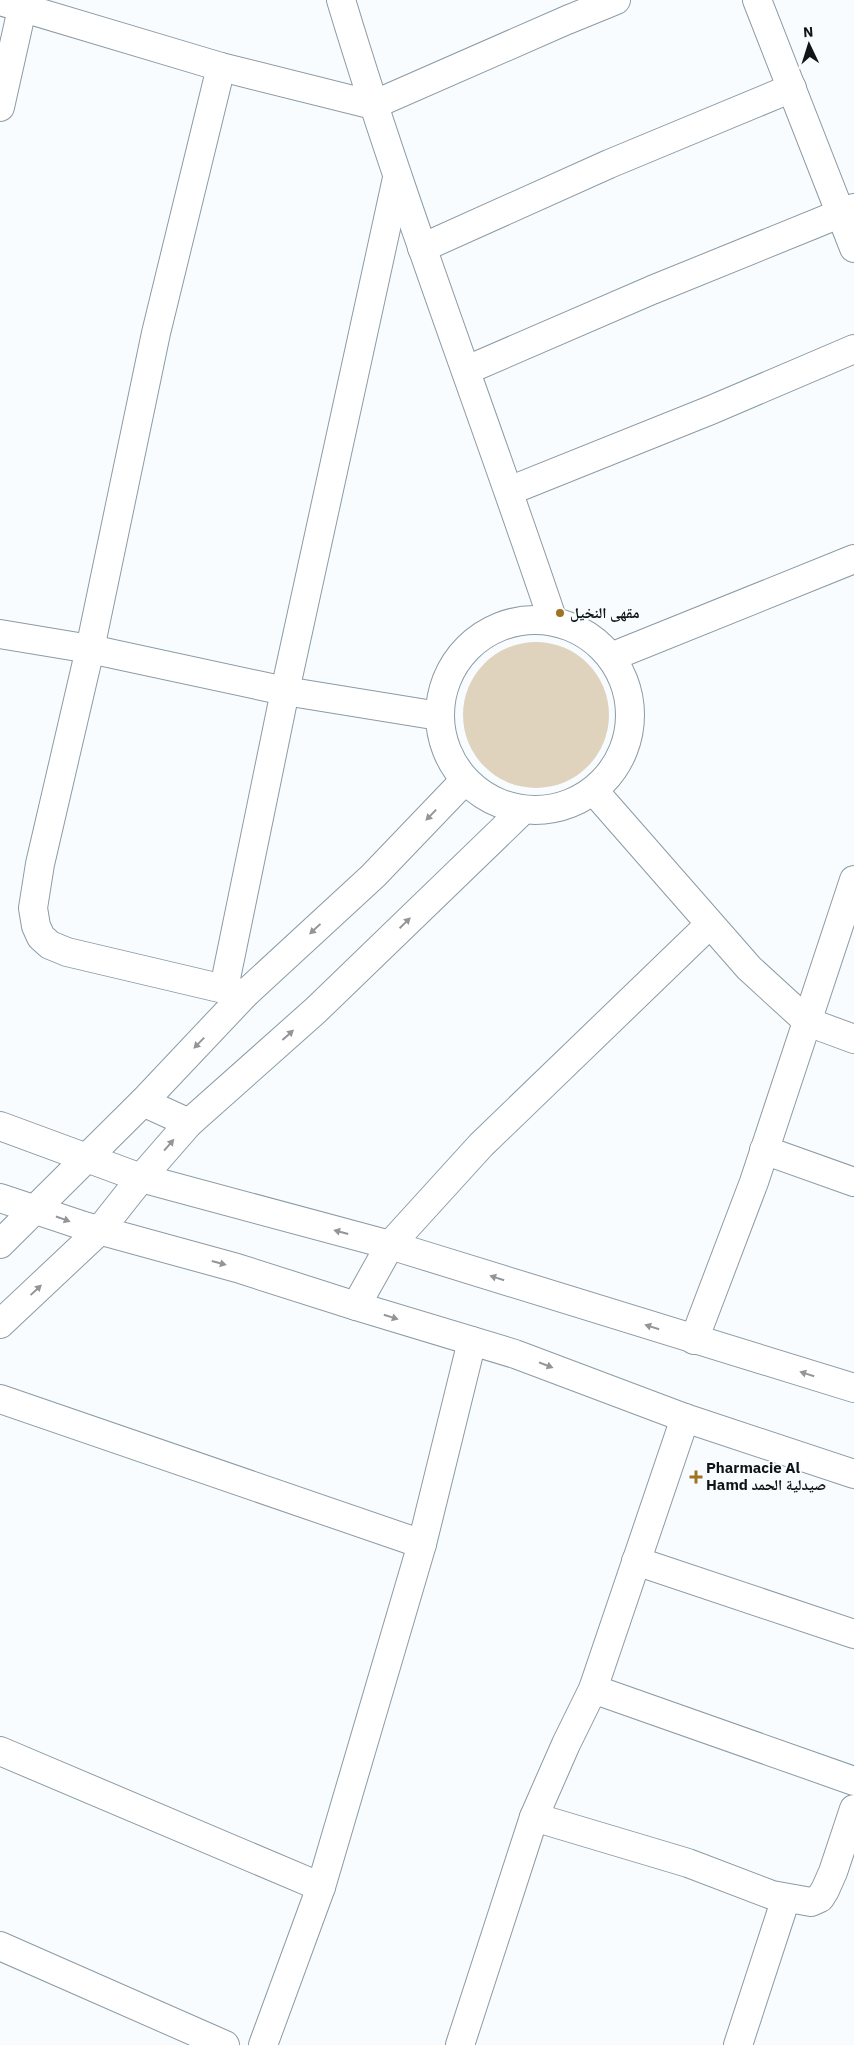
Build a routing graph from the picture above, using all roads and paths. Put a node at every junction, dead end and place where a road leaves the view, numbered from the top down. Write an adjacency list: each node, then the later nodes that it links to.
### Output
1 (341, 0): 7 (street)
2 (616, 0): 7 (street)
3 (757, 0): 6 (street)
4 (15, 3): 5 (street); 8 (street)
5 (221, 67): 7 (street); 19 (street)
6 (792, 88): 10 (street); 11 (street)
7 (372, 105): 9 (street)
8 (0, 107)
9 (397, 178): 11 (street); 21 (street)
10 (847, 211): 12 (street); 14 (street)
11 (422, 248): 14 (street)
12 (854, 248)
13 (854, 349): 15 (street)
14 (467, 370): 15 (street)
15 (509, 491): 17 (street)
16 (854, 558): 20 (street)
17 (552, 621): 20 (street); 22 (street)
18 (0, 634): 19 (street)
19 (90, 648): 21 (street); 28 (street)
20 (611, 657): 24 (street)
21 (285, 691): 22 (street); 28 (street)
22 (439, 716): 23 (street)
23 (465, 780): 25 (street); 28 (street, one-way to 28)
24 (594, 791): 25 (street); 27 (street)
25 (523, 810): 32 (street, one-way to 25)
26 (852, 894): 29 (street)
27 (710, 924): 29 (street); 42 (street)
28 (234, 991): 31 (street, one-way to 31)
29 (808, 1022): 30 (street); 34 (street)
30 (854, 1039)
31 (143, 1102): 32 (street); 35 (street)
32 (188, 1123): 36 (street, one-way to 32)
33 (0, 1126): 35 (street)
34 (764, 1150): 37 (street); 45 (street)
35 (86, 1158): 36 (street); 39 (street)
36 (141, 1178): 40 (street); 42 (street, one-way to 36)
37 (854, 1182)
38 (0, 1198): 39 (street)
39 (36, 1210): 40 (street, one-way to 40); 41 (street)
40 (99, 1231): 43 (street, one-way to 43); 44 (street, one-way to 40)
41 (0, 1244)
42 (390, 1245): 43 (street); 45 (street, one-way to 42)
43 (356, 1306): 46 (street, one-way to 46)
44 (0, 1324)
45 (694, 1340): 47 (street, one-way to 45)
46 (472, 1341): 49 (street, one-way to 49); 51 (street)
47 (854, 1388)
48 (0, 1399): 51 (street)
49 (685, 1418): 50 (street); 52 (street)
50 (854, 1474)
51 (422, 1544): 59 (street)
52 (636, 1561): 53 (street); 54 (street)
53 (854, 1634)
54 (593, 1689): 56 (street); 58 (street)
55 (0, 1751): 59 (street)
56 (854, 1781)
57 (854, 1809): 60 (street)
58 (534, 1817): 60 (street); 64 (street)
59 (322, 1887): 63 (street)
60 (786, 1898): 65 (street)
61 (0, 1946): 62 (street)
62 (225, 2045)
63 (263, 2045)
64 (460, 2045)
65 (738, 2045)

